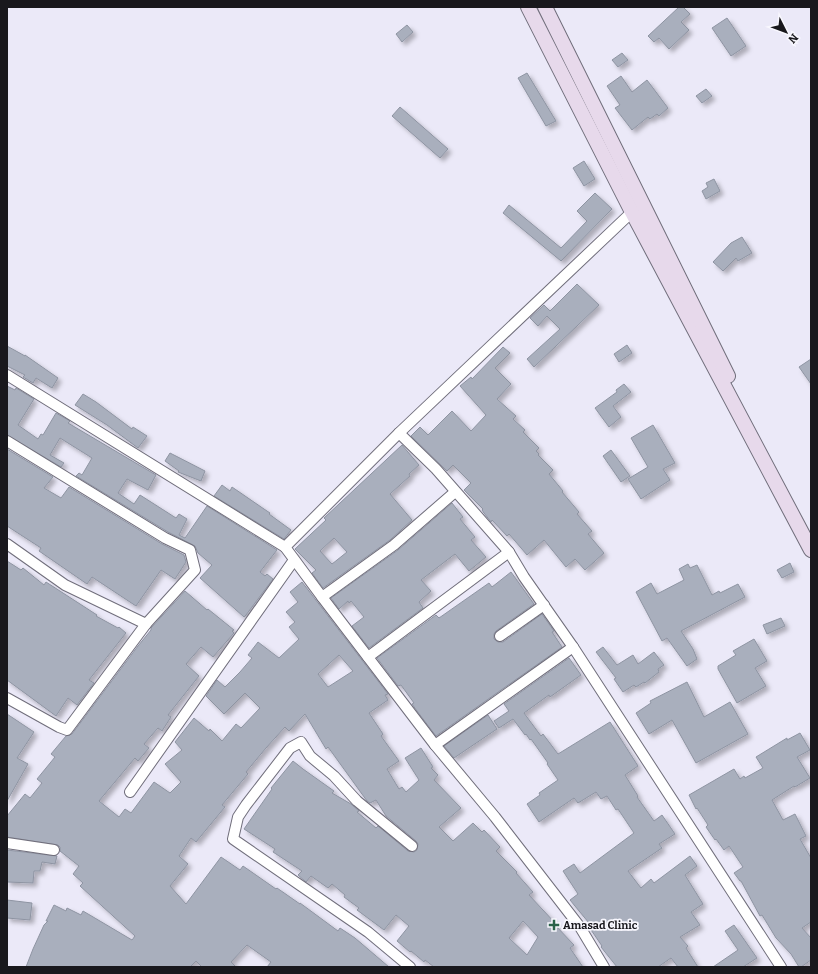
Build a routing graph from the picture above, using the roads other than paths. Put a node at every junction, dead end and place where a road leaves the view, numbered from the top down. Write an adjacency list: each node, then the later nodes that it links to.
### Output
1 (528, 7): 3 (street)
2 (545, 7): 8 (street)
3 (632, 212): 5 (street); 11 (street)
4 (7, 375): 10 (street)
5 (399, 433): 7 (street); 10 (street)
6 (7, 441): 16 (street)
7 (455, 492): 12 (street); 14 (street)
8 (811, 531)
9 (7, 544): 16 (street)
10 (285, 547): 13 (street)
11 (811, 550)
12 (509, 552): 15 (street); 19 (street)
13 (294, 560): 14 (street); 22 (street)
14 (322, 597): 19 (street)
15 (544, 605): 17 (street); 18 (street)
16 (146, 624): 20 (street)
17 (500, 636)
18 (573, 647): 21 (street); 28 (street)
19 (368, 656): 21 (street)
20 (7, 698)
21 (435, 745): 27 (street)
22 (130, 792)
23 (7, 843): 25 (street)
24 (412, 846): 26 (street)
25 (54, 850)
26 (410, 967)
27 (604, 967)
28 (781, 967)

